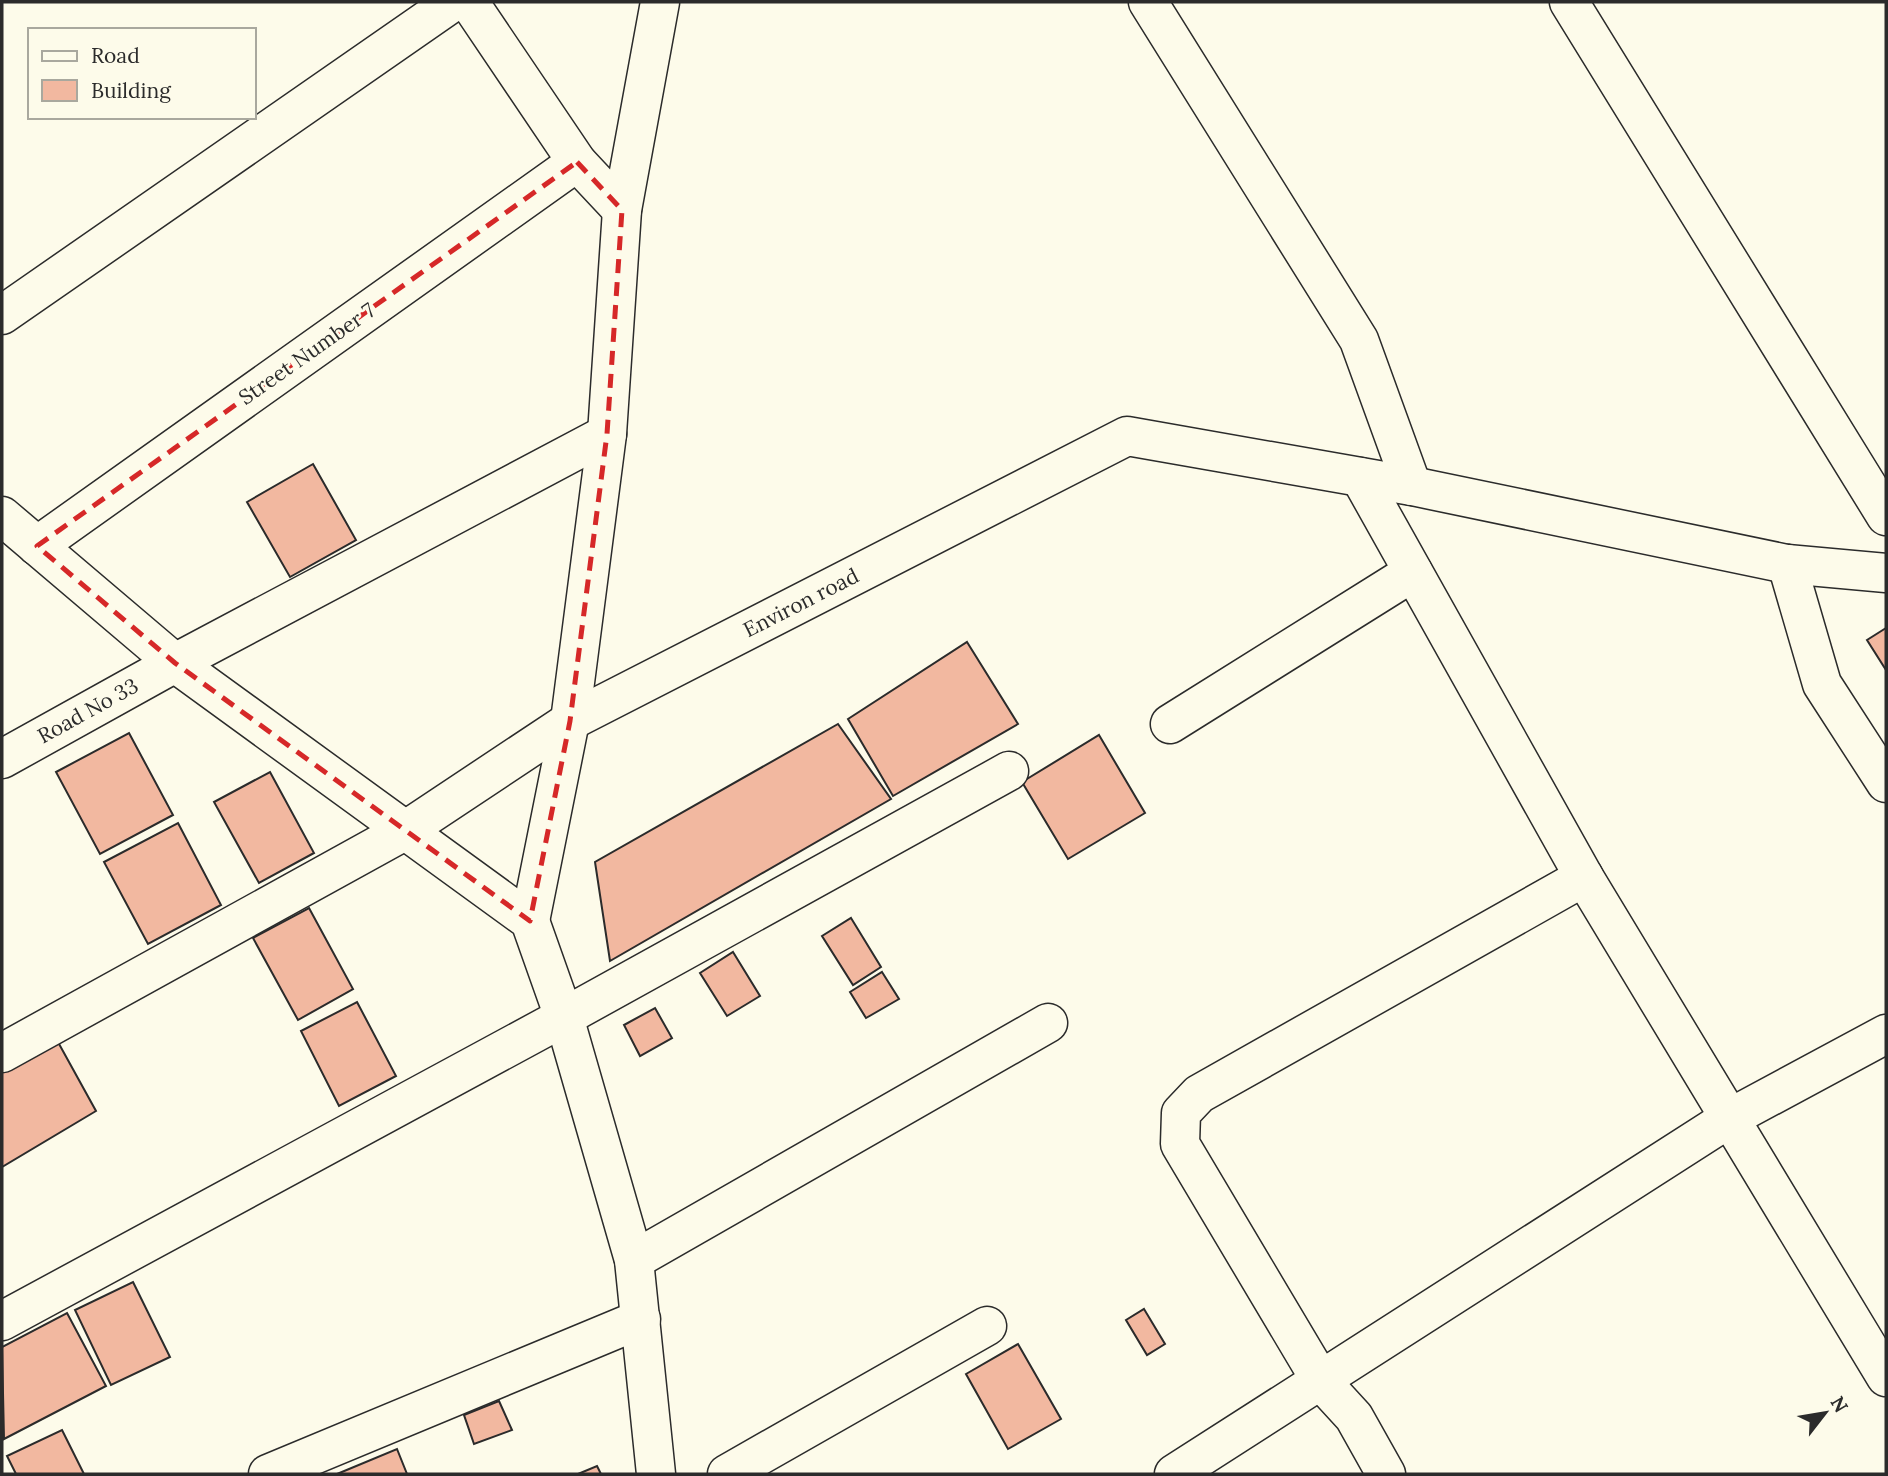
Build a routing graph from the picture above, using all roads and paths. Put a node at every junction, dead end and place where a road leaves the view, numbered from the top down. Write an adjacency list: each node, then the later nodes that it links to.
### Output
1 (453, 2): 8 (street)
2 (469, 2): 6 (street)
3 (660, 2): 7 (street)
4 (1149, 2): 11 (street)
5 (1569, 2): 13 (street)
6 (577, 162): 7 (street); 14 (street, Street Number 7)
7 (622, 211): 9 (street)
8 (2, 315)
9 (607, 434): 18 (street, Road No 33); 19 (street)
10 (1360, 477): 11 (street, Environ road); 16 (street); 19 (street, Environ road)
11 (1412, 486): 15 (street, Environ road)
12 (2, 516): 14 (street)
13 (1886, 516)
14 (37, 546): 18 (street)
15 (1787, 564): 17 (street, Environ road); 23 (street)
16 (1413, 572): 20 (street); 25 (street)
17 (1886, 573)
18 (175, 663): 21 (street, Road No 33); 24 (street)
19 (570, 721): 24 (street, Environ road); 26 (street)
20 (1170, 724)
21 (2, 759)
22 (1009, 771): 27 (street)
23 (1886, 783)
24 (406, 830): 26 (street); 30 (street, Environ road)
25 (1584, 877): 31 (street); 37 (street)
26 (530, 921): 27 (street)
27 (564, 1017): 32 (street); 34 (street)
28 (1048, 1023): 32 (street)
29 (1886, 1034): 31 (street)
30 (2, 1053)
31 (1728, 1119): 36 (street); 37 (street)
32 (634, 1260): 33 (street)
33 (641, 1319): 38 (street); 39 (street)
34 (2, 1321)
35 (986, 1326): 40 (street)
36 (1886, 1377)
37 (1321, 1381): 41 (street); 42 (street)
38 (268, 1474)
39 (656, 1474)
40 (727, 1474)
41 (1174, 1474)
42 (1386, 1474)

